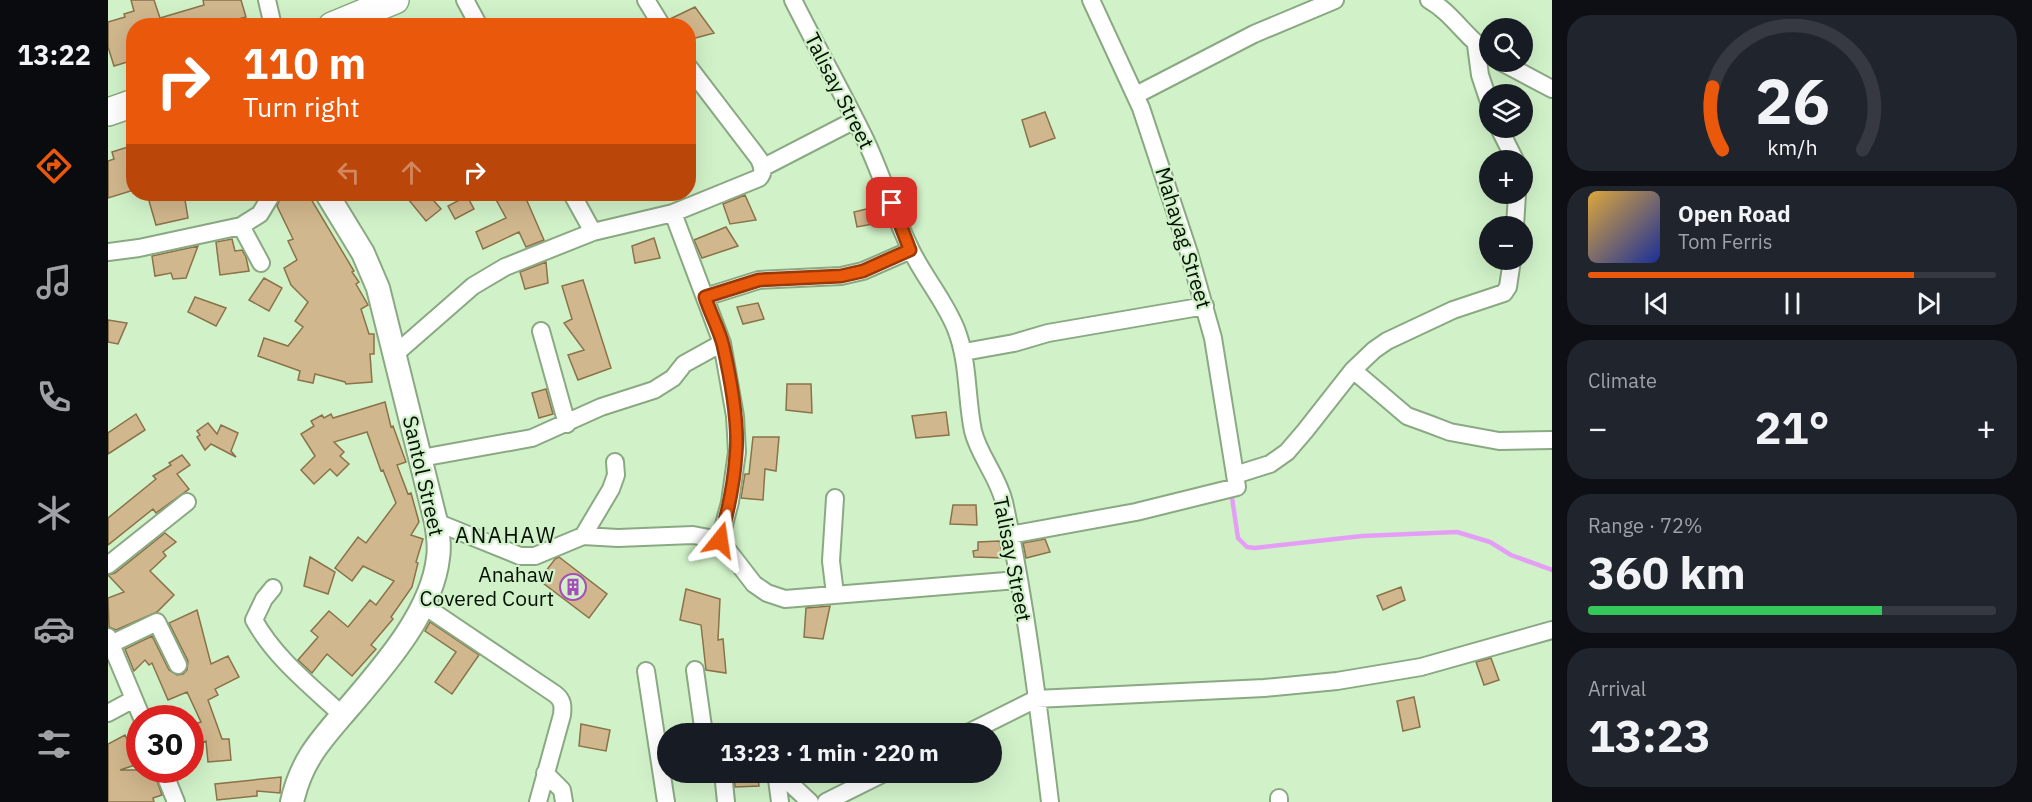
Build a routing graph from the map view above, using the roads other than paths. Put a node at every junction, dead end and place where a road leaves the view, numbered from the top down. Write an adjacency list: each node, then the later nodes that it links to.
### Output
1 (267, 0): 9 (street)
2 (395, 0): 10 (highway)
3 (465, 0): 11 (street)
4 (646, 0): 12 (street)
5 (793, 0): 20 (street, Talisay Street)
6 (1091, 0): 17 (street, Mahayag Street)
7 (1335, 0): 17 (street)
8 (1429, 0): 13 (street)
9 (271, 18)
10 (351, 18)
11 (475, 18)
12 (657, 18)
13 (1479, 45)
14 (1520, 72): 16 (street)
15 (696, 76): 21 (street)
16 (1552, 89)
17 (1136, 94): 33 (street, Mahayag Street)
18 (126, 106): 19 (highway)
19 (108, 112)
20 (855, 120): 21 (street); 28 (street, Talisay Street)
21 (762, 168): 25 (street)
22 (268, 201): 26 (street)
23 (331, 201): 37 (main road, Santol Street)
24 (576, 201): 27 (street)
25 (673, 213): 27 (street); 32 (street)
26 (241, 226): 29 (street); 30 (street)
27 (593, 232): 37 (street)
28 (910, 250): 32 (street); 36 (street, Talisay Street)
29 (108, 252)
30 (261, 263)
31 (1511, 270): 38 (street)
32 (705, 297): 35 (street)
33 (1205, 306): 36 (street); 43 (street, Mahayag Street)
34 (540, 330): 39 (street)
35 (722, 343): 39 (street); 49 (street)
36 (964, 352): 47 (street, Talisay Street)
37 (394, 355): 41 (main road, Santol Street)
38 (1353, 370): 40 (street); 43 (street)
39 (567, 424): 41 (street)
40 (1552, 440)
41 (421, 458): 46 (main road, Santol Street)
42 (615, 462): 48 (street)
43 (1236, 481): 47 (street)
44 (836, 498): 53 (street)
45 (187, 502): 50 (street)
46 (436, 522): 48 (street); 54 (main road, Santol Street)
47 (1010, 535): 51 (street, Talisay Street)
48 (583, 536): 49 (street)
49 (720, 540): 53 (street)
50 (110, 560)
51 (1018, 580): 53 (street); 61 (street, Talisay Street)
52 (273, 588): 64 (street)
53 (835, 594)
54 (423, 605): 64 (main road, Santol Street); 68 (street)
55 (1552, 630): 61 (street)
56 (110, 640): 57 (street); 60 (street)
57 (178, 665)
58 (695, 670): 65 (street)
59 (646, 671): 67 (street)
60 (134, 699): 62 (street); 63 (street)
61 (1036, 699): 66 (street); 84 (street, Talisay Street)
62 (137, 705)
63 (108, 712)
64 (342, 715): 76 (main road, Santol Street)
65 (702, 723)
66 (988, 723)
67 (657, 730)
68 (545, 773): 77 (street); 78 (street)
69 (168, 783): 75 (street)
70 (665, 783): 79 (street)
71 (724, 783): 80 (street)
72 (778, 783): 81 (street)
73 (789, 783): 82 (street)
74 (864, 783): 83 (street)
75 (176, 802)
76 (292, 802)
77 (538, 802)
78 (564, 802)
79 (666, 802)
80 (726, 802)
81 (780, 802)
82 (810, 802)
83 (826, 802)
84 (1050, 802)

